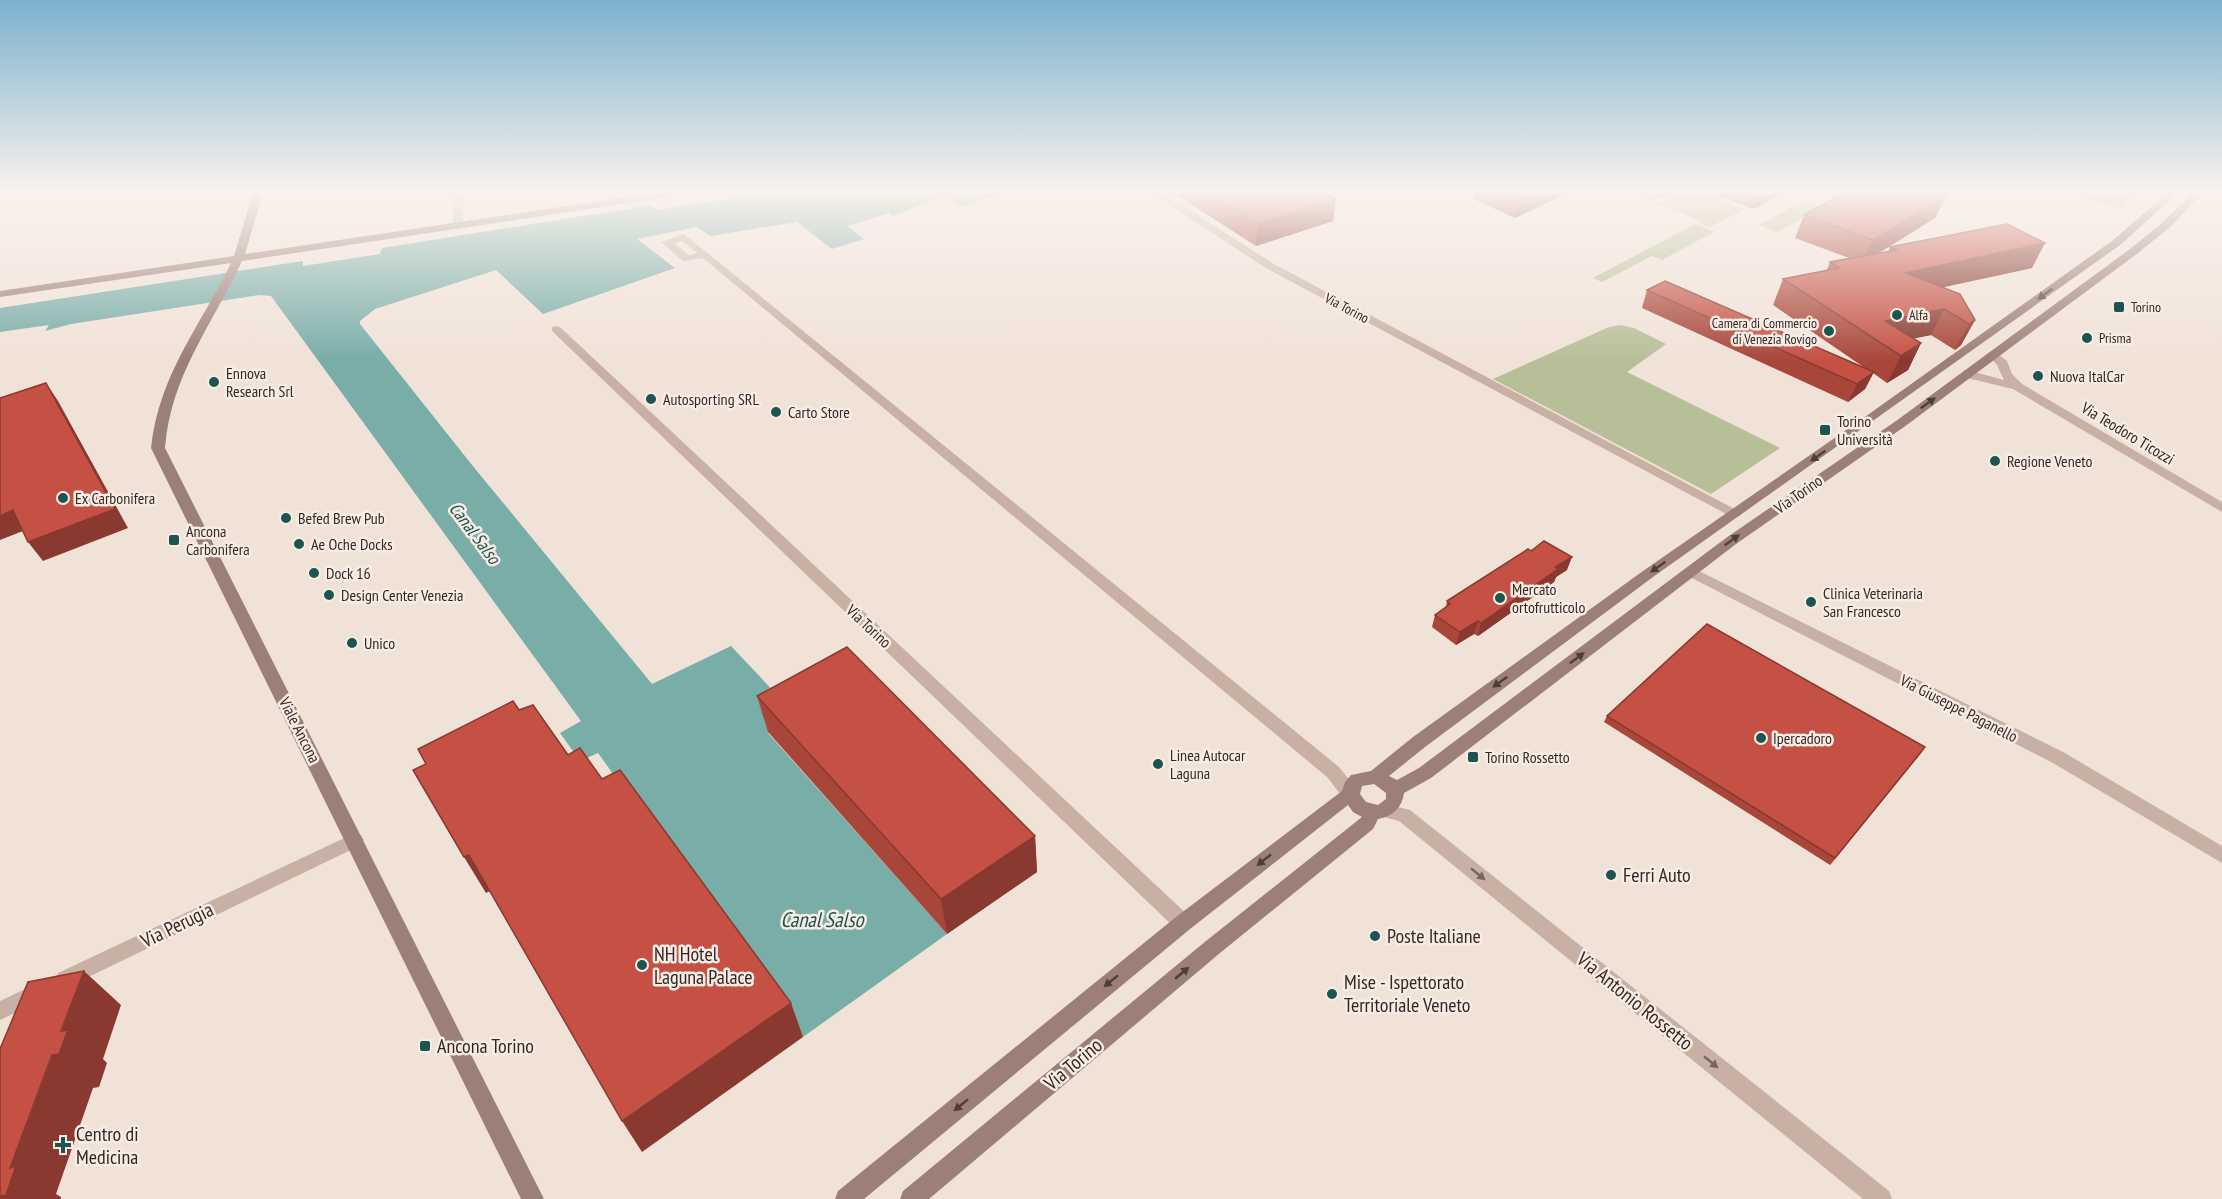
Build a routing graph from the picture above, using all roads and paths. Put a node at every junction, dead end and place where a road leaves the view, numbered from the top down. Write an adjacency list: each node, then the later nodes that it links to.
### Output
1 (240, 249): 7 (street, Viale Ancona)
2 (320, 249): 7 (street)
3 (1243, 249): 14 (street, Via Torino)
4 (2108, 249): 14 (street, Via Torino, one-way to 14)
5 (2137, 249): 10 (street, Via Torino)
6 (705, 254): 17 (street)
7 (236, 263): 8 (street); 20 (street, Viale Ancona)
8 (0, 294)
9 (556, 329): 22 (street, Via Torino)
10 (1993, 354): 11 (street, Via Torino); 12 (street, Via Teodoro Ticozzi)
11 (1967, 374): 12 (street, Via Teodoro Ticozzi); 15 (street, Via Torino, one-way to 11)
12 (2018, 387): 13 (street, Via Teodoro Ticozzi)
13 (2222, 508)
14 (1735, 513): 16 (street, Via Torino, one-way to 16)
15 (1691, 572): 18 (street, Via Torino, one-way to 15); 21 (street, Via Giuseppe Paganello)
16 (1376, 777): 17 (street); 18 (street)
17 (1353, 789): 19 (street); 22 (street, one-way to 22)
18 (1394, 790): 19 (street)
19 (1379, 812): 26 (street, Via Torino, one-way to 19); 27 (street, Via Antonio Rossetto, one-way to 27)
20 (355, 840): 23 (street, Via Perugia); 24 (street, Viale Ancona)
21 (2222, 855)
22 (1183, 922): 25 (street, one-way to 25)
23 (0, 1011)
24 (533, 1199)
25 (846, 1199)
26 (911, 1199)
27 (1881, 1199)

